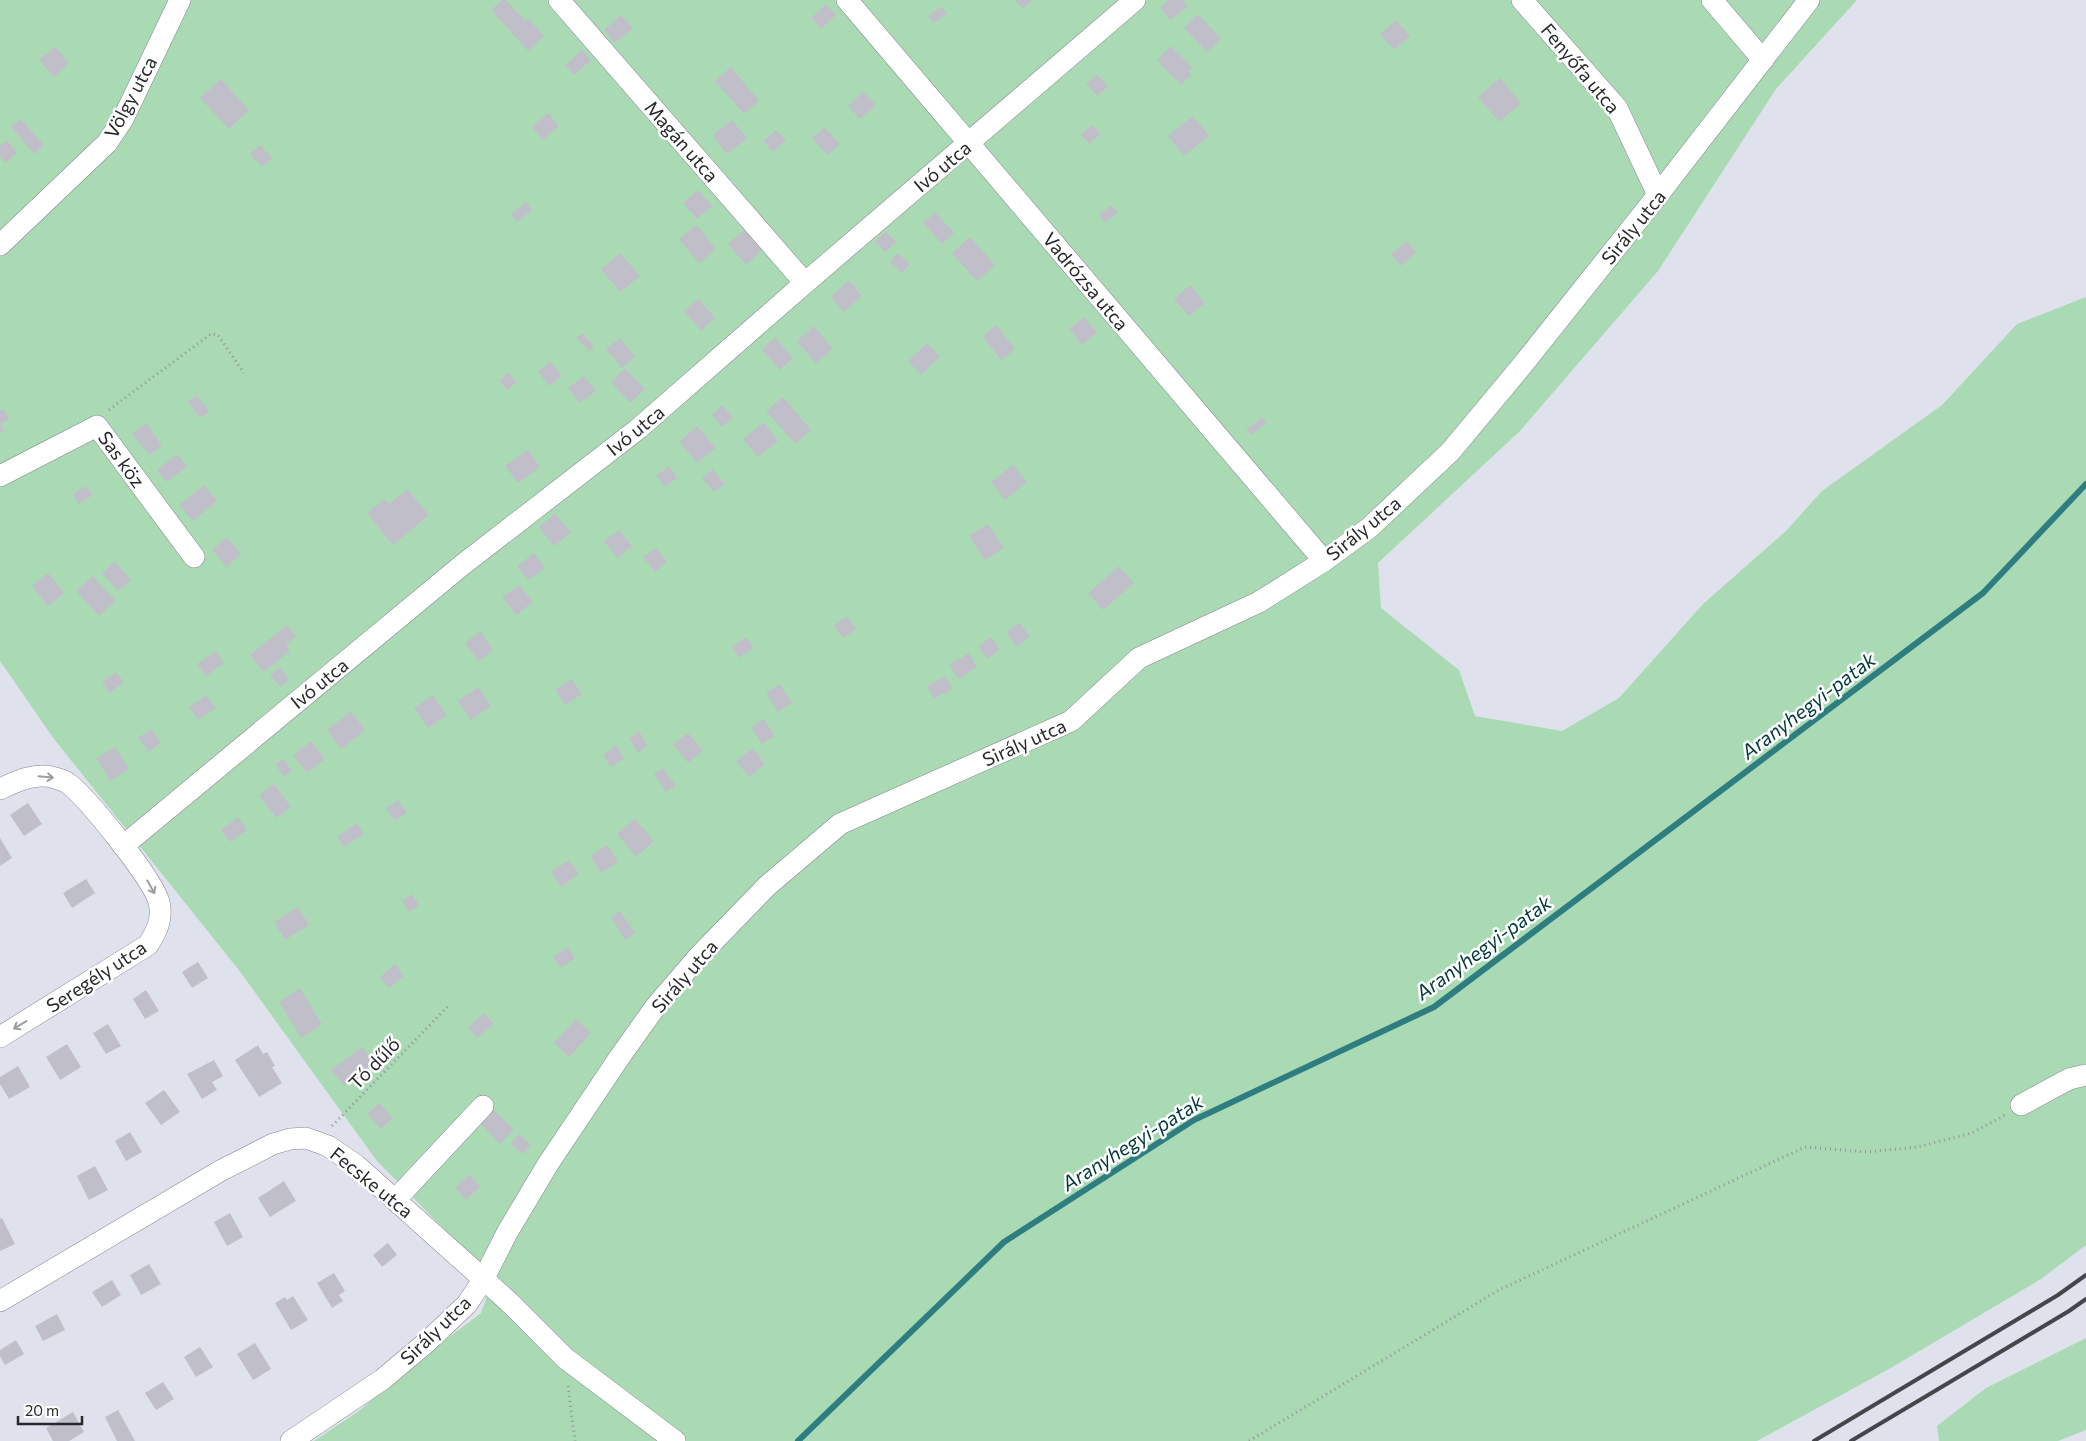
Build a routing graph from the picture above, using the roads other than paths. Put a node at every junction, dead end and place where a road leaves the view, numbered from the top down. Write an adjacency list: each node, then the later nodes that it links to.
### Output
1 (180, 0): 11 (street, Völgy utca)
2 (558, 0): 12 (street, Magán utca)
3 (848, 0): 9 (street, Vadrózsa utca)
4 (1136, 0): 9 (street, Ivó utca)
5 (1522, 0): 10 (street, Fenyőfa utca)
6 (1712, 0): 8 (street)
7 (1809, 0): 8 (street, Sirály utca)
8 (1763, 60): 10 (street, Sirály utca)
9 (969, 144): 12 (street, Ivó utca); 15 (street, Vadrózsa utca)
10 (1658, 195): 15 (street, Sirály utca)
11 (0, 245)
12 (805, 282): 17 (street, Ivó utca)
13 (0, 476): 14 (street, Sas köz)
14 (194, 557)
15 (1324, 561): 23 (street, Sirály utca)
16 (0, 789): 17 (street, Seregély utca, one-way to 17)
17 (123, 846): 18 (street, Seregély utca, one-way to 18)
18 (0, 1037)
19 (2086, 1075): 20 (street)
20 (2021, 1105)
21 (483, 1106): 22 (street)
22 (396, 1199): 23 (street, Fecske utca); 24 (street, Fecske utca)
23 (483, 1280): 25 (street, Sirály utca); 26 (street, Fecske utca)
24 (0, 1302)
25 (291, 1441)
26 (675, 1441)

